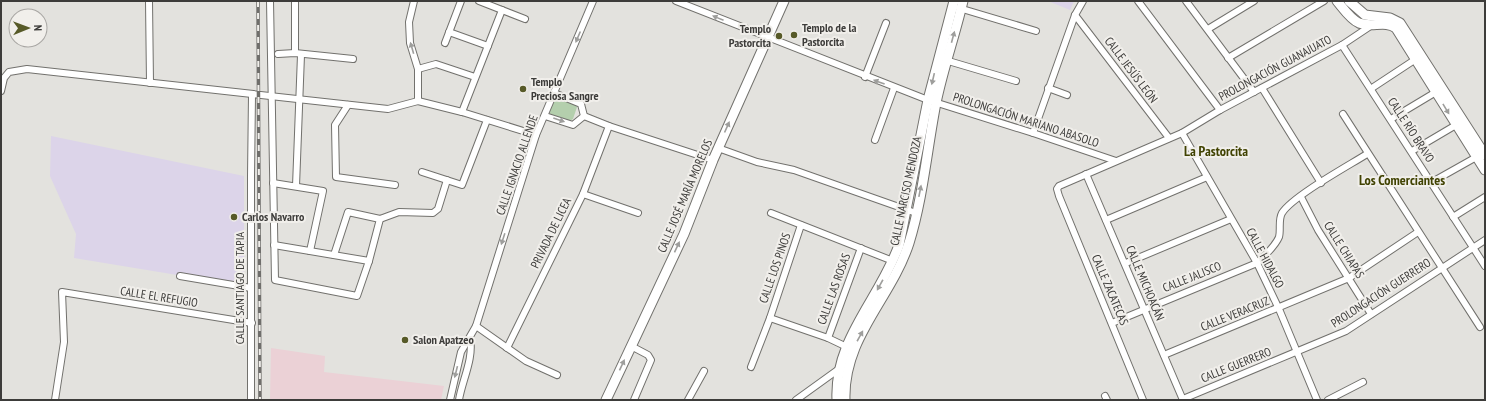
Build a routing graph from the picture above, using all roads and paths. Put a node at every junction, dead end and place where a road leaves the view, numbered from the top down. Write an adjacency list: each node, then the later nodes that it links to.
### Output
1 (149, 1): 41 (street)
2 (270, 1): 52 (street)
3 (294, 1): 32 (street)
4 (414, 1): 37 (street, one-way to 4)
5 (461, 1): 26 (street)
6 (479, 1): 18 (street)
7 (594, 1): 49 (street, CALLE IGNACIO ALLENDE, one-way to 49)
8 (676, 1): 27 (street, PROLONGACIÓN MARIANO ABASOLO, one-way to 8)
9 (784, 1): 27 (street, CALLE JOSÉ MARÍA MORELOS)
10 (1083, 1): 19 (street)
11 (1138, 1): 57 (street)
12 (1186, 1): 24 (street)
13 (1254, 1): 24 (street)
14 (1324, 1): 33 (street)
15 (1337, 1): 23 (street)
16 (1349, 1): 20 (street)
17 (958, 4): 25 (street); 36 (street, CALLE NARCISO MENDOZA)
18 (502, 10): 21 (street); 30 (street)
19 (1075, 15): 43 (street); 69 (street, CALLE JESÚS LEÓN)
20 (1390, 18): 23 (street, PROLONGACIÓN GUANAJUATO); 75 (street)
21 (525, 19)
22 (886, 22): 39 (street)
23 (1372, 25): 29 (street, PROLONGACIÓN GUANAJUATO); 35 (street)
24 (1208, 29): 33 (street)
25 (1036, 31)
26 (449, 32): 28 (street); 30 (street)
27 (767, 38): 39 (street, PROLONGACIÓN MARIANO ABASOLO); 71 (street, CALLE JOSÉ MARÍA MORELOS, one-way to 27)
28 (445, 43)
29 (1342, 45): 44 (street, PROLONGACIÓN GUANAJUATO); 45 (street, CALLE RÍO BRAVO)
30 (488, 46): 38 (street)
31 (278, 54): 32 (street)
32 (298, 54): 34 (street); 53 (street)
33 (1228, 58): 47 (street)
34 (353, 59)
35 (1416, 59): 45 (street); 48 (street)
36 (943, 60): 40 (street); 55 (street, CALLE NARCISO MENDOZA)
37 (418, 69): 38 (street); 54 (street)
38 (475, 77): 58 (street)
39 (865, 77): 42 (street, PROLONGACIÓN MARIANO ABASOLO, one-way to 39)
40 (1016, 81)
41 (150, 83): 46 (street); 50 (street)
42 (894, 88): 55 (street, PROLONGACIÓN MARIANO ABASOLO); 70 (street)
43 (1048, 88): 51 (street); 67 (street)
44 (1262, 88): 47 (street, PROLONGACIÓN GUANAJUATO); 83 (street)
45 (1372, 88): 62 (street, CALLE RÍO BRAVO)
46 (1, 92)
47 (1254, 92): 57 (street, PROLONGACIÓN GUANAJUATO)
48 (1436, 92): 62 (street); 64 (street, one-way to 64)
49 (554, 93): 60 (street, CALLE IGNACIO ALLENDE); 61 (street)
50 (252, 95): 52 (street); 113 (street, CALLE SANTIAGO DE TAPIA)
51 (1067, 95)
52 (272, 98): 53 (street); 82 (street)
53 (299, 100): 56 (street); 85 (street)
54 (418, 100): 56 (street); 58 (street)
55 (932, 101): 67 (street, PROLONGACIÓN MARIANO ABASOLO); 90 (street, CALLE NARCISO MENDOZA)
56 (348, 105): 84 (street)
57 (1220, 110): 66 (street, PROLONGACIÓN GUANAJUATO)
58 (462, 112): 63 (street)
59 (1343, 114): 73 (street)
60 (545, 116): 61 (street, one-way to 61); 68 (street, CALLE IGNACIO ALLENDE)
61 (584, 116): 65 (street)
62 (1391, 119): 72 (street, CALLE RÍO BRAVO)
63 (487, 120): 68 (street); 80 (street)
64 (1456, 125): 72 (street); 75 (street)
65 (609, 126): 74 (street); 87 (street, PRIVADA DE LICEA)
66 (1182, 132): 69 (street, PROLONGACIÓN GUANAJUATO); 79 (street, CALLE HIDALGO)
67 (1033, 133): 76 (street, PROLONGACIÓN MARIANO ABASOLO)
68 (536, 135): 120 (street, CALLE IGNACIO ALLENDE, one-way to 120)
69 (1169, 138): 76 (street, PROLONGACIÓN GUANAJUATO)
70 (875, 140)
71 (718, 148): 74 (street, CALLE JOSÉ MARÍA MORELOS); 90 (street)
72 (1412, 151): 81 (street, CALLE RÍO BRAVO)
73 (1368, 154): 83 (street); 98 (street)
74 (713, 160): 124 (street, CALLE JOSÉ MARÍA MORELOS, one-way to 74)
75 (1483, 160): 81 (street)
76 (1116, 161): 78 (street, PROLONGACIÓN GUANAJUATO)
77 (422, 172): 80 (street)
78 (1086, 174): 86 (street, PROLONGACIÓN GUANAJUATO); 96 (street, CALLE MICHOACÁN)
79 (1207, 177): 95 (street, CALLE HIDALGO); 96 (street)
80 (447, 180): 94 (street)
81 (1432, 182): 93 (street, CALLE RÍO BRAVO)
82 (273, 183): 85 (street); 100 (street)
83 (1321, 183): 88 (street)
84 (395, 185)
85 (296, 186): 103 (street)
86 (1057, 189): 119 (street, CALLE ZACATECAS)
87 (582, 194): 92 (street); 125 (street, PRIVADA DE LICEA)
88 (1301, 197): 108 (street, CALLE JALISCO); 112 (street, CALLE CHIAPAS)
89 (1485, 197): 93 (street)
90 (911, 212): 106 (street, CALLE NARCISO MENDOZA); 126 (street, CALLE NARCISO MENDOZA, one-way to 90)
91 (771, 213): 97 (street)
92 (638, 214)
93 (1454, 217): 101 (street, CALLE RÍO BRAVO)
94 (380, 219): 104 (street); 105 (street)
95 (1231, 219): 107 (street); 108 (street, CALLE HIDALGO)
96 (1106, 220): 107 (street, CALLE MICHOACÁN)
97 (801, 225): 102 (street); 117 (street, CALLE LOS PINOS)
98 (1418, 232): 110 (street); 112 (street, CALLE VERACRUZ)
99 (1485, 240): 101 (street, PROLONGACIÓN GUERRERO)
100 (274, 245): 103 (street); 105 (street)
101 (1473, 247): 109 (street, CALLE RÍO BRAVO); 110 (street, PROLONGACIÓN GUERRERO)
102 (861, 248): 106 (street); 122 (street, CALLE LAS ROSAS)
103 (310, 251): 104 (street)
104 (334, 255): 105 (street)
105 (369, 261)
106 (893, 261): 126 (street, CALLE NARCISO MENDOZA, one-way to 126)
107 (1126, 263): 115 (street, CALLE MICHOACÁN)
108 (1257, 263): 114 (street, CALLE HIDALGO); 115 (street, CALLE JALISCO)
109 (1485, 266)
110 (1441, 268): 116 (street, PROLONGACIÓN GUERRERO); 121 (street)
111 (180, 276): 113 (street)
112 (1350, 278): 114 (street, CALLE VERACRUZ); 116 (street, CALLE CHIAPAS)
113 (251, 288): 118 (street, CALLE SANTIAGO DE TAPIA)
114 (1279, 308): 127 (street, CALLE HIDALGO); 128 (street, CALLE VERACRUZ)
115 (1145, 309): 119 (street, CALLE JALISCO); 128 (street, CALLE MICHOACÁN)
116 (1371, 314): 127 (street, PROLONGACIÓN GUERRERO)
117 (770, 318): 122 (street); 129 (street, CALLE LOS PINOS)
118 (252, 323): 135 (street, CALLE EL REFUGIO); 136 (street, CALLE SANTIAGO DE TAPIA)
119 (1112, 323): 145 (street, CALLE ZACATECAS)
120 (476, 326): 123 (street, CALLE IGNACIO ALLENDE); 125 (street)
121 (1480, 327)
122 (828, 338): 126 (street)
123 (470, 339): 137 (street, CALLE IGNACIO ALLENDE, one-way to 137); 138 (street, CALLE IGNACIO ALLENDE)
124 (631, 346): 139 (street, CALLE JOSÉ MARÍA MORELOS, one-way to 124); 140 (street)
125 (507, 348): 132 (street)
126 (849, 348): 130 (street, CALLE NARCISO MENDOZA); 144 (street, CALLE NARCISO MENDOZA)
127 (1298, 352): 134 (street, CALLE GUERRERO); 146 (street, CALLE HIDALGO)
128 (1164, 355): 134 (street, CALLE MICHOACÁN)
129 (751, 367)
130 (839, 368): 142 (street); 143 (street, CALLE NARCISO MENDOZA)
131 (704, 371): 141 (street)
132 (557, 375)
133 (1363, 382): 147 (street)
134 (1183, 399)
135 (55, 400)
136 (252, 400)
137 (450, 400)
138 (459, 400)
139 (606, 400)
140 (634, 400)
141 (688, 400)
142 (796, 400)
143 (837, 400)
144 (845, 400)
145 (1143, 400)
146 (1317, 400)
147 (1328, 400)

